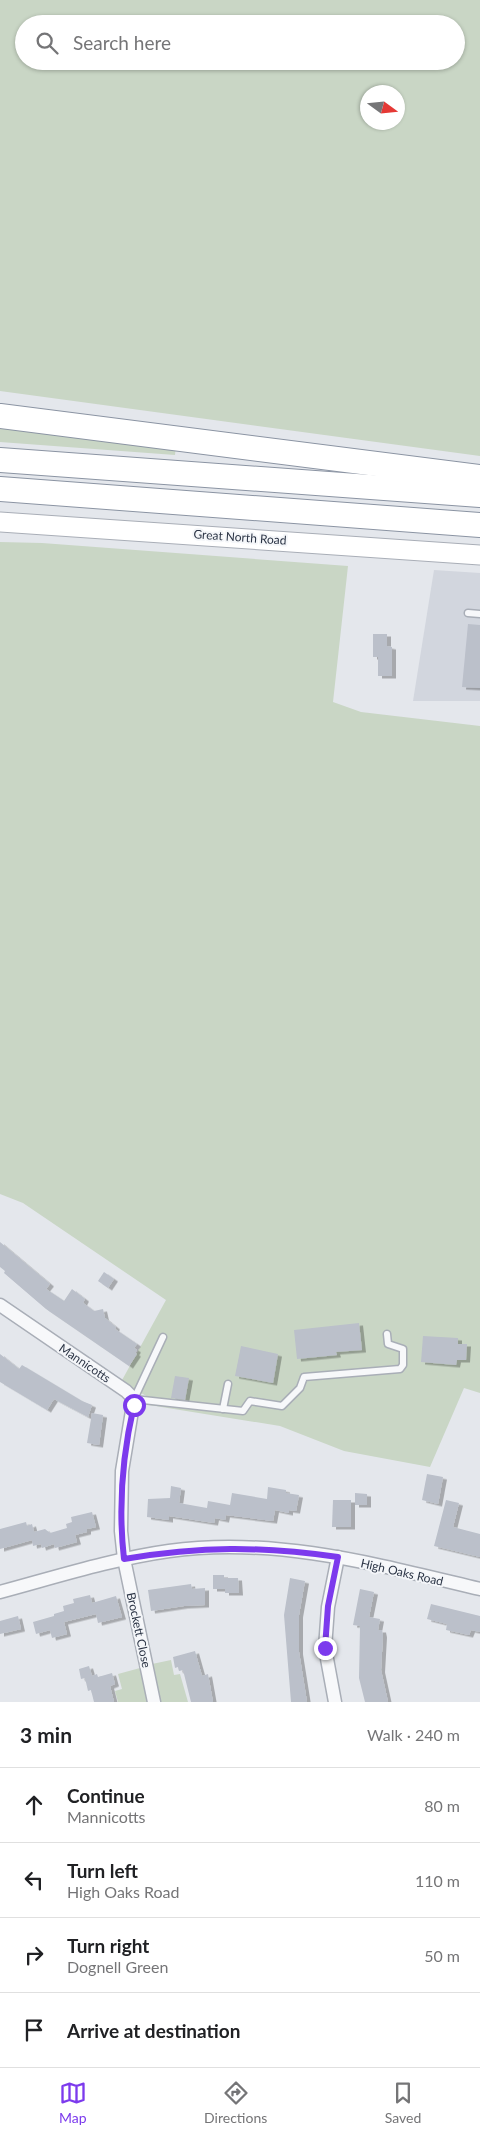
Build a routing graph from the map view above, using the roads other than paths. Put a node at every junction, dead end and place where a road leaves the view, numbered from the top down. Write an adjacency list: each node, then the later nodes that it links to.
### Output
1 (0, 416): 3 (highway)
2 (0, 460): 5 (highway)
3 (480, 477)
4 (0, 489): 7 (highway)
5 (480, 496)
6 (0, 522): 8 (main road, Great North Road)
7 (480, 525)
8 (480, 554)
9 (468, 613): 10 (lane)
10 (480, 614)
11 (0, 1305): 15 (street, Mannicotts)
12 (387, 1334): 16 (lane)
13 (163, 1337): 15 (lane)
14 (228, 1384): 16 (lane)
15 (134, 1399): 16 (lane); 18 (street)
16 (223, 1408)
17 (338, 1557): 18 (street, High Oaks Road); 19 (street, High Oaks Road); 22 (street)
18 (124, 1559): 20 (street, High Oaks Road); 21 (street, Brockett Close)
19 (480, 1589)
20 (0, 1592)
21 (154, 1702)
22 (335, 1702)

